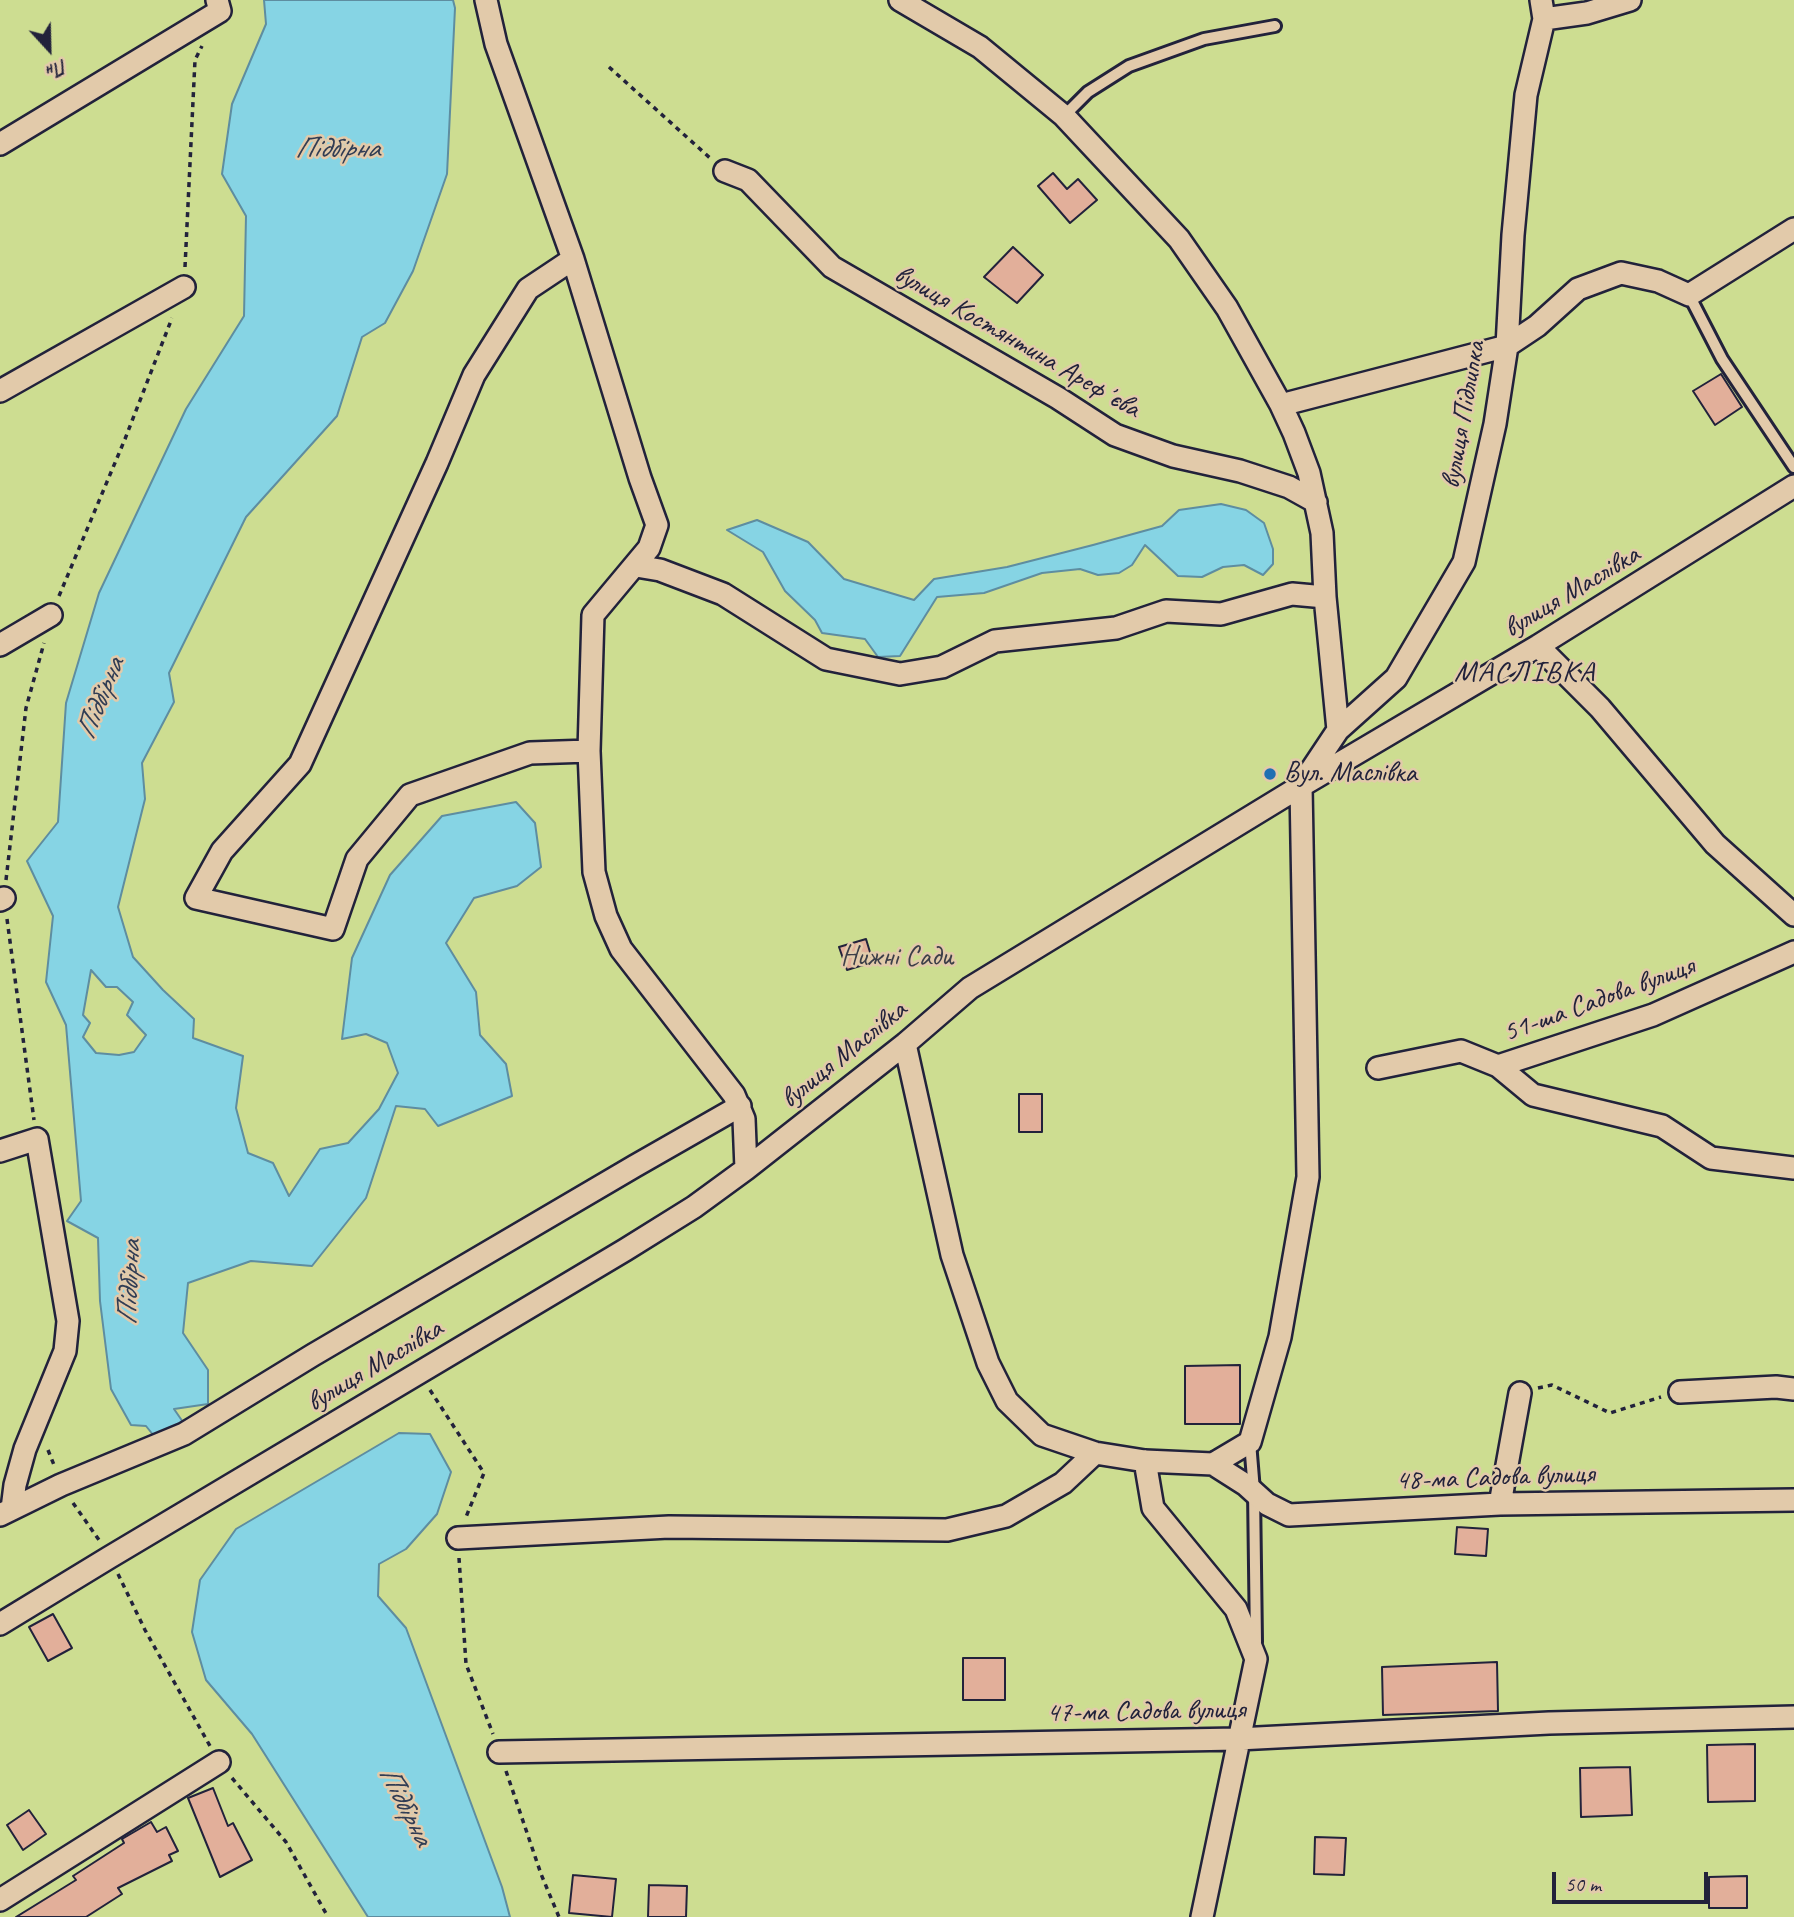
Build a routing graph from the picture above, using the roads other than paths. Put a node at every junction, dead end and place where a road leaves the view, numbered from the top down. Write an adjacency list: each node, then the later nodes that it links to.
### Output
1 (486, 0): 11 (street)
2 (900, 0): 7 (street)
3 (1630, 0): 5 (street)
4 (218, 5): 8 (street)
5 (1543, 10): 14 (street, вулиця Підлипка)
6 (1275, 26): 7 (lane)
7 (1064, 116): 16 (street)
8 (0, 144)
9 (725, 171): 19 (street, вулиця Костянтина Арефʼєва)
10 (1794, 229): 13 (street)
11 (573, 259): 20 (street); 26 (street)
12 (184, 287): 15 (street)
13 (1689, 295): 14 (street); 17 (lane)
14 (1507, 346): 16 (street); 25 (street, вулиця Підлипка)
15 (0, 391)
16 (1281, 405): 19 (street)
17 (1794, 467)
18 (1794, 486): 24 (street, вулиця Маслівка)
19 (1315, 502): 21 (street)
20 (636, 566): 21 (street); 26 (street)
21 (1325, 597): 25 (street)
22 (51, 615): 23 (street)
23 (0, 645)
24 (1538, 646): 27 (street, вулиця Маслівка); 28 (street)
25 (1338, 730): 27 (street, вулиця Підлипка)
26 (589, 751): 33 (street)
27 (1301, 786): 30 (street, вулиця Маслівка); 40 (street)
28 (1794, 915)
29 (1794, 952): 31 (street, 51-ша Садова вулиця)
30 (905, 1044): 36 (street, вулиця Маслівка); 41 (street)
31 (1498, 1066): 32 (street, 51-ша Садова вулиця); 35 (street)
32 (1378, 1068)
33 (740, 1106): 36 (street); 47 (street)
34 (0, 1152): 47 (street)
35 (1794, 1168)
36 (746, 1169): 49 (street, вулиця Маслівка)
37 (1794, 1389): 38 (street)
38 (1680, 1392)
39 (1520, 1393): 46 (street)
40 (1250, 1442): 43 (street); 44 (lane)
41 (1095, 1454): 42 (street); 48 (street)
42 (1145, 1461): 43 (street); 50 (street)
43 (1213, 1464): 44 (street, 48-ма Садова вулиця)
44 (1254, 1491): 46 (street, 48-ма Садова вулиця); 50 (lane)
45 (1794, 1500): 46 (street, 48-ма Садова вулиця)
46 (1500, 1504)
47 (6, 1512)
48 (458, 1538)
49 (0, 1624)
50 (1256, 1659): 52 (street)
51 (1794, 1717): 52 (street, 47-ма Садова вулиця)
52 (1238, 1739): 53 (street, 47-ма Садова вулиця); 56 (street)
53 (499, 1752)
54 (219, 1762): 55 (street)
55 (0, 1900)
56 (1202, 1917)

